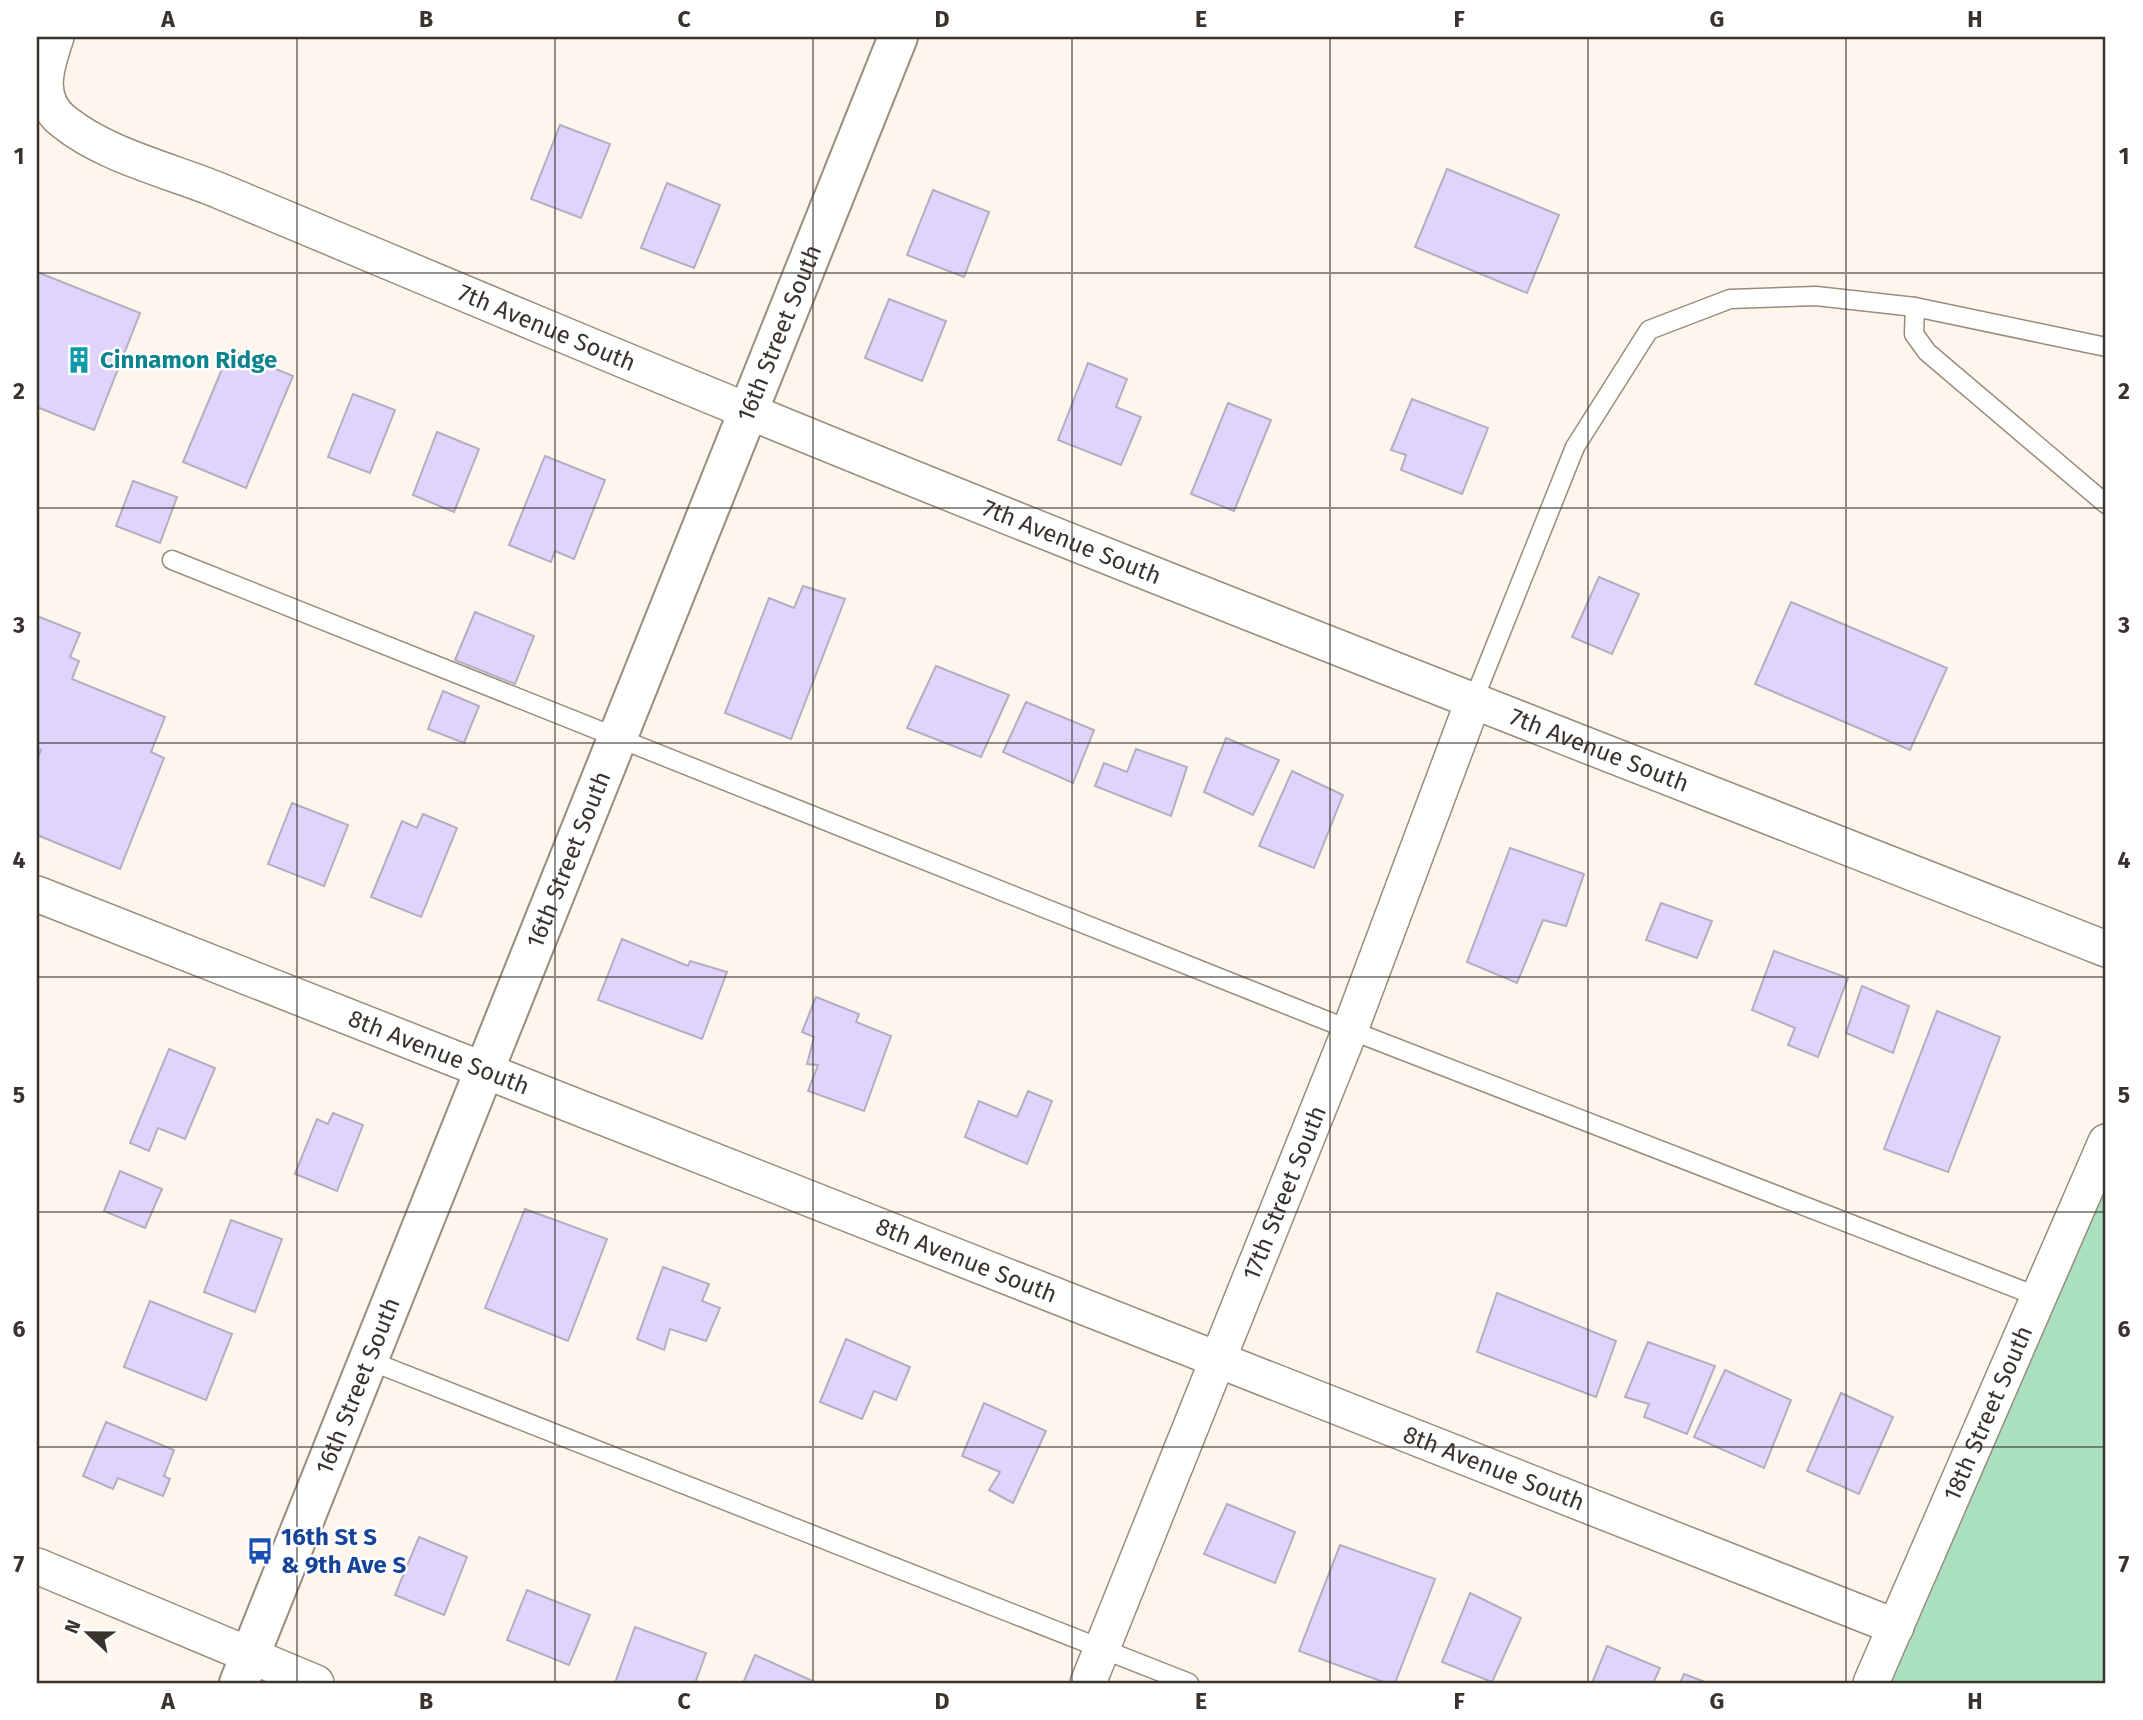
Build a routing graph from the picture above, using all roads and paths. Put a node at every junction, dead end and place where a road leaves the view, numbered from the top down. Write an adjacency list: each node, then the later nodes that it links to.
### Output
1 (56, 37): 5 (street, 7th Avenue South)
2 (898, 37): 5 (street, 16th Street South)
3 (1915, 307): 4 (lane); 6 (lane); 8 (lane)
4 (2106, 347)
5 (747, 412): 8 (street, 7th Avenue South); 9 (street, 16th Street South)
6 (2106, 505)
7 (172, 560): 9 (lane)
8 (1474, 699): 11 (street, 7th Avenue South); 12 (street, 17th Street South)
9 (617, 736): 12 (lane); 13 (street, 16th Street South)
10 (37, 894): 13 (street, 8th Avenue South)
11 (2106, 949)
12 (1350, 1030): 15 (lane); 16 (street, 17th Street South)
13 (482, 1072): 16 (street, 8th Avenue South); 17 (street, 16th Street South)
14 (2106, 1142): 15 (street, 18th Street South)
15 (2039, 1297): 19 (street, 18th Street South)
16 (1219, 1358): 19 (street, 8th Avenue South); 20 (street, 17th Street South)
17 (368, 1360): 20 (lane); 21 (street, 16th Street South)
18 (37, 1566): 21 (street)
19 (1896, 1627): 25 (street, 18th Street South)
20 (1102, 1648): 23 (street, 17th Street South); 24 (lane)
21 (245, 1670): 22 (street)
22 (316, 1683)
23 (1088, 1683)
24 (1189, 1683)
25 (1871, 1683)

